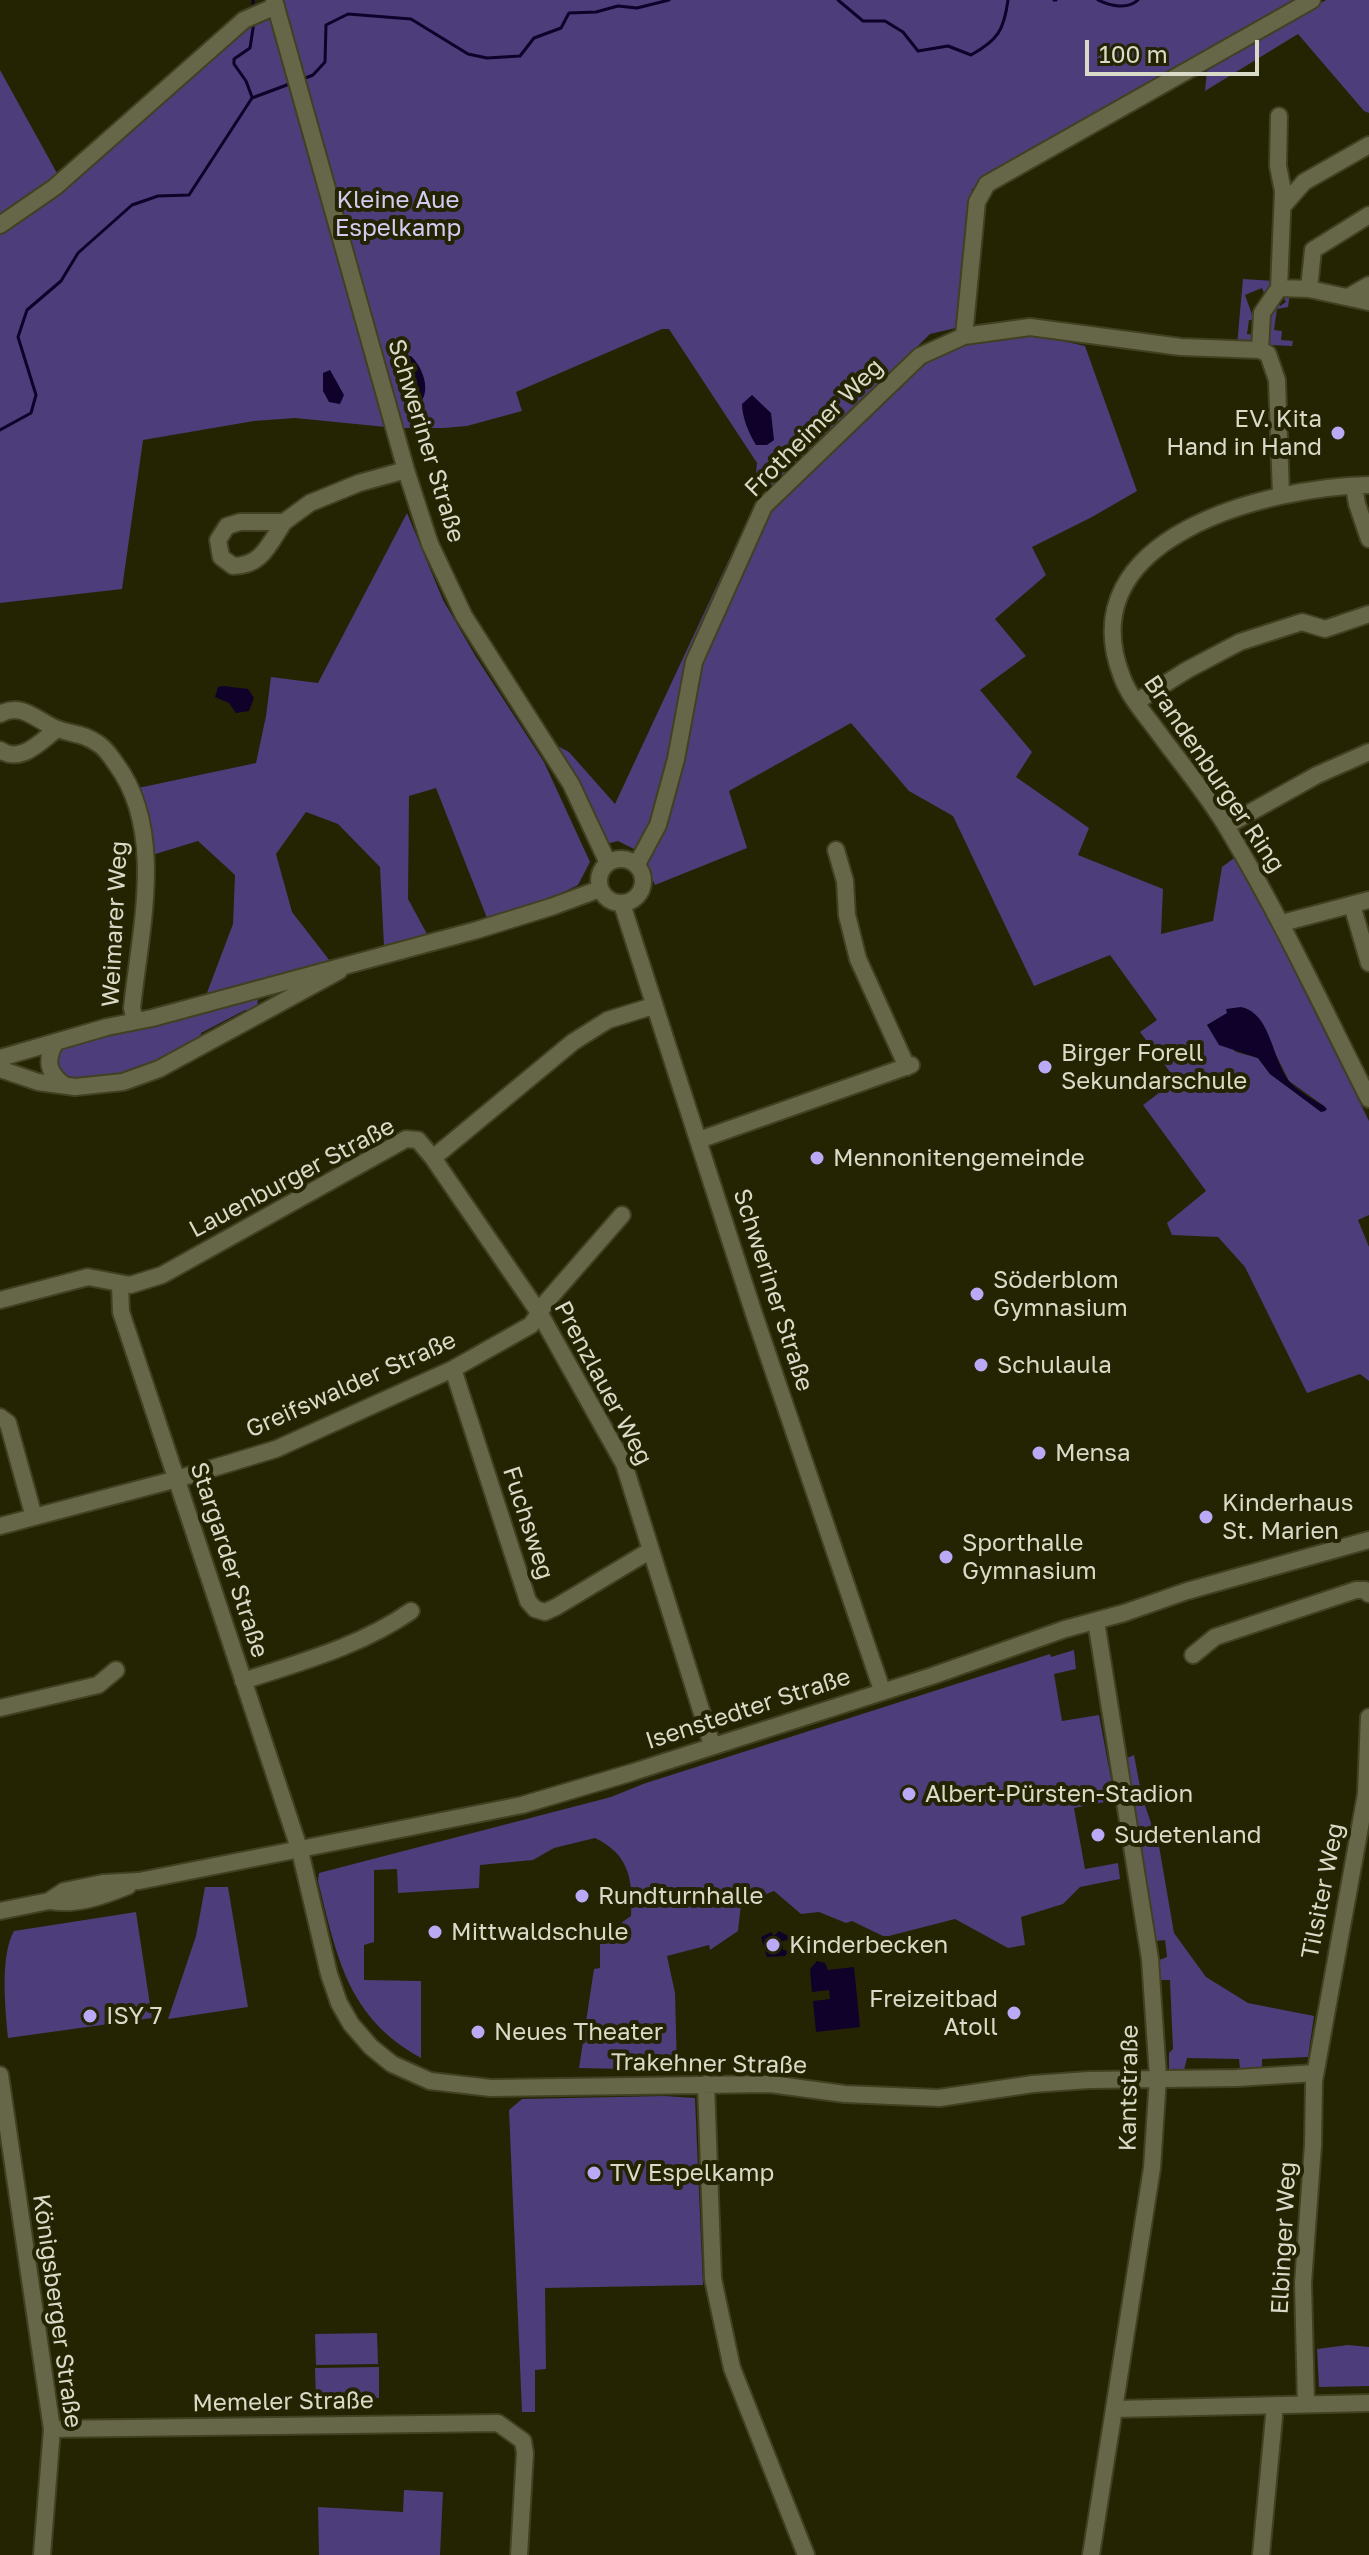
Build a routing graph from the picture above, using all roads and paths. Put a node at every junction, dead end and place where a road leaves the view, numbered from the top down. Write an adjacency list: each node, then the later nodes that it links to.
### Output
1 (1312, 0): 13 (street)
2 (275, 3): 7 (street); 15 (street, Schweriner Straße)
3 (1279, 116): 5 (street)
4 (1369, 145): 5 (street)
5 (1282, 207): 9 (street)
6 (1369, 215): 10 (street)
7 (0, 225)
8 (1369, 285): 11 (street)
9 (1279, 288): 10 (street); 14 (street)
10 (1309, 289): 11 (street)
11 (1350, 296): 12 (street)
12 (1369, 302)
13 (964, 336): 14 (street, Frotheimer Weg); 29 (street, Frotheimer Weg)
14 (1260, 350): 17 (street)
15 (406, 470): 18 (street); 28 (street, Schweriner Straße)
16 (1362, 486): 17 (street, Brandenburger Ring); 19 (street)
17 (1281, 495): 21 (street, Brandenburger Ring)
18 (284, 522)
19 (1369, 539)
20 (1369, 614): 21 (street)
21 (1136, 702): 26 (street, Brandenburger Ring)
22 (0, 714): 23 (street, Weimarer Weg)
23 (57, 729): 24 (street); 40 (street, Weimarer Weg)
24 (0, 750)
25 (1369, 752): 26 (street)
26 (1226, 826): 34 (street, Brandenburger Ring)
27 (836, 850): 46 (street)
28 (608, 863): 29 (street); 30 (street)
29 (637, 864): 32 (street)
30 (600, 889): 32 (street); 36 (street)
31 (1369, 900): 33 (street)
32 (622, 904): 38 (street, Schweriner Straße)
33 (1352, 905): 34 (street); 35 (street)
34 (1282, 923): 45 (street, Brandenburger Ring)
35 (1369, 963)
36 (346, 965): 37 (street); 39 (street)
37 (253, 990): 39 (street); 40 (street)
38 (653, 1006): 46 (street, Schweriner Straße); 47 (street)
39 (263, 1013): 44 (street)
40 (135, 1021): 41 (street)
41 (55, 1043): 42 (street); 44 (street)
42 (0, 1058)
43 (0, 1069): 44 (street)
44 (64, 1085)
45 (1369, 1099)
46 (699, 1140): 65 (street, Schweriner Straße)
47 (433, 1158): 49 (street, Lauenburger Straße); 51 (street, Prenzlauer Weg)
48 (622, 1215): 51 (street, Greifswalder Straße)
49 (120, 1284): 50 (street, Lauenburger Straße); 54 (street, Stargarder Straße)
50 (0, 1300)
51 (540, 1314): 52 (street, Greifswalder Straße); 58 (street, Prenzlauer Weg)
52 (453, 1369): 54 (street, Greifswalder Straße); 58 (street, Fuchsweg)
53 (0, 1417): 55 (street)
54 (177, 1479): 55 (street, Greifswalder Straße); 64 (street, Stargarder Straße)
55 (34, 1517): 56 (street, Greifswalder Straße)
56 (0, 1526)
57 (1366, 1539): 61 (street, Isenstedter Straße)
58 (651, 1550): 68 (street, Prenzlauer Weg)
59 (1369, 1594): 62 (street)
60 (411, 1611): 64 (street)
61 (1096, 1621): 65 (street, Isenstedter Straße); 73 (street, Kantstraße)
62 (1193, 1655)
63 (116, 1670): 66 (street)
64 (243, 1681): 69 (street, Stargarder Straße)
65 (882, 1690): 68 (street, Isenstedter Straße)
66 (0, 1708)
67 (1369, 1717): 71 (street, Tilsiter Weg)
68 (712, 1745): 69 (street, Isenstedter Straße)
69 (300, 1851): 70 (street, Isenstedter Straße); 74 (street, Trakehner Straße)
70 (0, 1911)
71 (1315, 2073): 73 (street, Trakehner Straße); 76 (street, Elbinger Weg)
72 (0, 2075): 79 (street, Königsberger Straße)
73 (1158, 2077): 74 (street, Trakehner Straße); 78 (street, Kantstraße)
74 (706, 2084): 82 (street)
75 (1369, 2403): 76 (street)
76 (1306, 2404): 77 (street)
77 (1275, 2406): 78 (street); 84 (street)
78 (1115, 2409): 83 (street, Kantstraße)
79 (52, 2429): 80 (street, Königsberger Straße); 81 (street, Memeler Straße)
80 (42, 2555)
81 (519, 2555)
82 (806, 2555)
83 (1091, 2555)
84 (1261, 2555)

